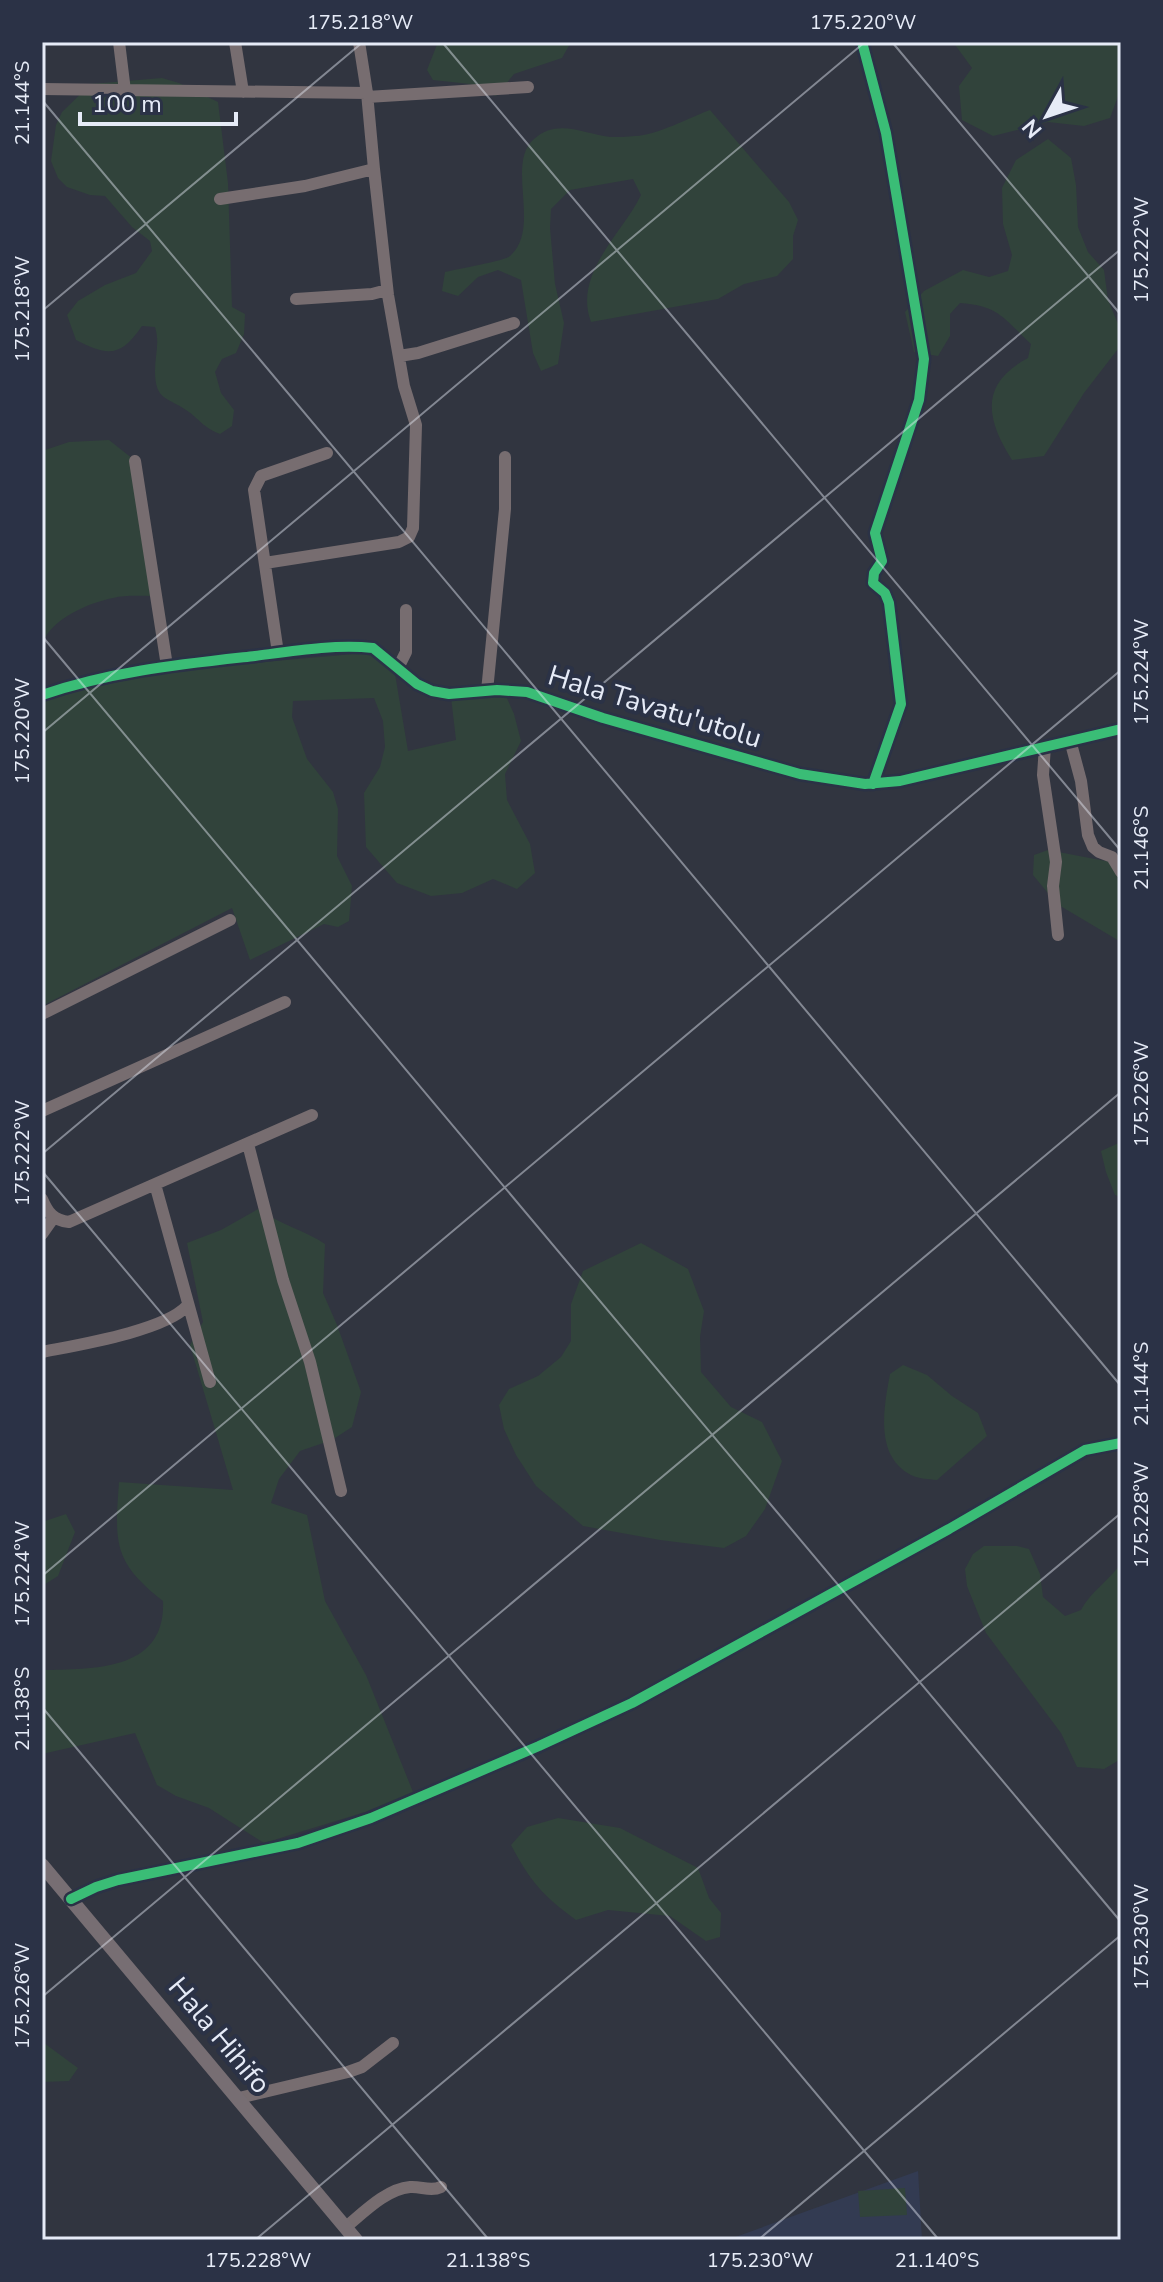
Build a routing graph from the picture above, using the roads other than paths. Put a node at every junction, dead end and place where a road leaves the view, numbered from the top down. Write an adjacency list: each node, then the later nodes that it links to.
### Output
1 (119, 42): 7 (street)
2 (235, 42): 8 (street)
3 (359, 42): 9 (street)
4 (862, 42): 29 (street)
5 (528, 87): 9 (street)
6 (42, 89): 7 (street)
7 (125, 91): 8 (street)
8 (243, 92): 9 (street)
9 (367, 95): 10 (street)
10 (374, 169): 11 (street); 12 (street)
11 (220, 199)
12 (387, 290): 13 (street); 15 (street)
13 (296, 299)
14 (514, 323): 15 (street)
15 (399, 356): 19 (street)
16 (327, 453): 19 (street)
17 (505, 457): 24 (street)
18 (135, 461): 22 (street)
19 (265, 563): 21 (street)
20 (406, 610): 23 (street)
21 (278, 653): 22 (street, Hala Tavatu'utolu); 23 (street, Hala Tavatu'utolu)
22 (167, 666): 25 (street, Hala Tavatu'utolu)
23 (398, 668): 24 (street, Hala Tavatu'utolu)
24 (487, 691): 29 (street, Hala Tavatu'utolu)
25 (42, 695)
26 (1121, 729): 27 (street, Hala Tavatu'utolu)
27 (1070, 740): 28 (street, Hala Tavatu'utolu); 30 (street)
28 (1045, 746): 29 (street, Hala Tavatu'utolu); 32 (street)
29 (873, 784)
30 (1121, 872)
31 (230, 920): 34 (street)
32 (1058, 935)
33 (285, 1002): 35 (street)
34 (42, 1014)
35 (42, 1111)
36 (312, 1115): 37 (street)
37 (248, 1144): 38 (street); 46 (street)
38 (155, 1184): 40 (street); 42 (street)
39 (42, 1199): 40 (street)
40 (54, 1217): 41 (street)
41 (42, 1234)
42 (187, 1306): 43 (street); 44 (street)
43 (42, 1352)
44 (210, 1382)
45 (1121, 1443): 48 (street)
46 (341, 1491)
47 (42, 1865): 48 (main road, Hala Hihifo)
48 (71, 1899): 50 (main road, Hala Hihifo)
49 (393, 2043): 50 (street)
50 (239, 2098): 52 (main road, Hala Hihifo)
51 (441, 2187): 52 (street)
52 (346, 2227): 53 (main road, Hala Hihifo)
53 (356, 2240)

